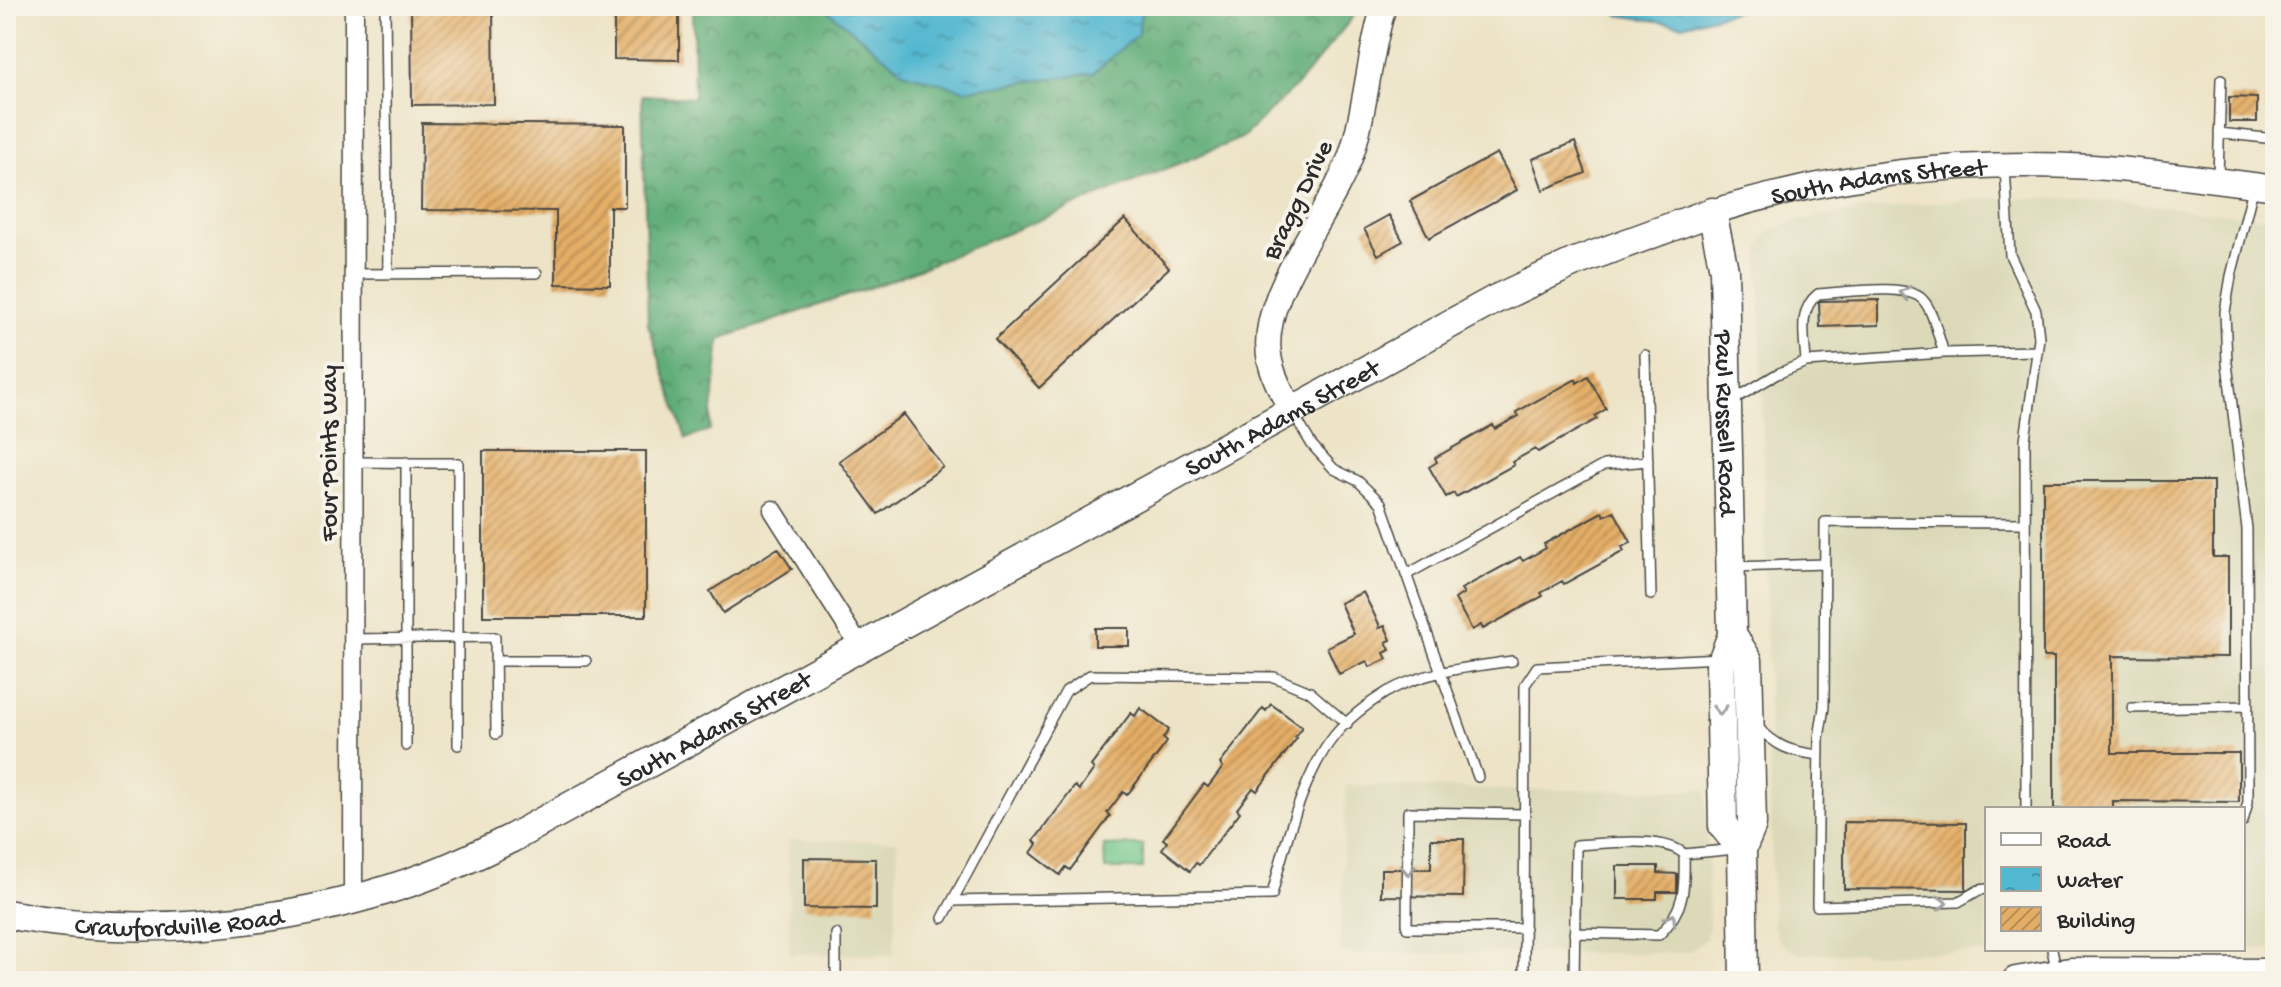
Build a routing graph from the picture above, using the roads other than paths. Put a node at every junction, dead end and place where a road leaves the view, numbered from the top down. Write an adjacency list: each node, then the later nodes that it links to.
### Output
1 (354, 6): 12 (street, Four Points Way)
2 (385, 6): 13 (lane)
3 (1384, 6): 19 (main road, Bragg Drive)
4 (2221, 79): 5 (lane)
5 (2219, 133): 6 (lane); 8 (lane)
6 (2275, 139)
7 (2005, 166): 8 (main road, South Adams Street); 10 (main road, South Adams Street); 14 (lane)
8 (2217, 181): 9 (main road, South Adams Street)
9 (2265, 186): 38 (lane)
10 (1712, 212): 18 (main road, Paul Russell Road); 19 (main road, South Adams Street)
11 (537, 273): 13 (lane)
12 (354, 274): 13 (lane); 21 (street, Four Points Way)
13 (388, 274)
14 (2037, 351): 15 (lane); 24 (lane)
15 (1944, 353): 17 (lane); 17 (lane, one-way to 17)
16 (1645, 355): 20 (lane)
17 (1806, 362): 18 (lane)
18 (1727, 404): 26 (main road, Paul Russell Road)
19 (1292, 411): 27 (lane); 33 (main road, South Adams Street)
20 (1648, 461): 27 (lane); 28 (lane)
21 (354, 462): 22 (lane); 31 (street, Four Points Way)
22 (406, 462): 29 (lane); 30 (lane)
23 (773, 510): 33 (street)
24 (2025, 523): 25 (lane); 47 (lane)
25 (1825, 564): 26 (lane); 45 (lane)
26 (1731, 567): 32 (main road, Paul Russell Road)
27 (1406, 575): 37 (lane)
28 (1651, 595)
29 (458, 637): 30 (lane); 34 (lane); 43 (lane)
30 (406, 638): 31 (lane); 44 (lane)
31 (352, 639): 53 (street, Four Points Way)
32 (1728, 646): 40 (main road, Paul Russell Road); 49 (lane); 50 (main road, Paul Russell Road, one-way to 50)
33 (860, 647): 53 (main road, South Adams Street)
34 (496, 661): 35 (lane); 42 (lane)
35 (586, 661)
36 (1512, 661): 37 (lane)
37 (1441, 672): 41 (lane); 46 (lane)
38 (2248, 706): 39 (lane); 48 (lane)
39 (2132, 708)
40 (1749, 720): 45 (lane); 50 (main road, Paul Russell Road)
41 (1347, 724): 54 (lane); 54 (lane)
42 (496, 734)
43 (458, 745)
44 (406, 746)
45 (1819, 755): 52 (lane, one-way to 52)
46 (1478, 777)
47 (2026, 807)
48 (2245, 813)
49 (1525, 814): 57 (lane); 57 (lane, one-way to 57)
50 (1742, 849): 51 (lane); 66 (main road, Paul Russell Road)
51 (1684, 854): 58 (lane, one-way to 51); 58 (lane)
52 (1985, 889)
53 (353, 899): 55 (main road, Crawfordville Road)
54 (953, 901): 56 (lane)
55 (6, 914)
56 (943, 918)
57 (1525, 928): 64 (lane)
58 (1574, 933): 65 (lane)
59 (836, 934): 63 (lane)
60 (2054, 961): 62 (main road); 67 (main road)
61 (2275, 973): 62 (main road)
62 (2153, 977)
63 (836, 981)
64 (1524, 981)
65 (1574, 981)
66 (1744, 981)
67 (2016, 981)

